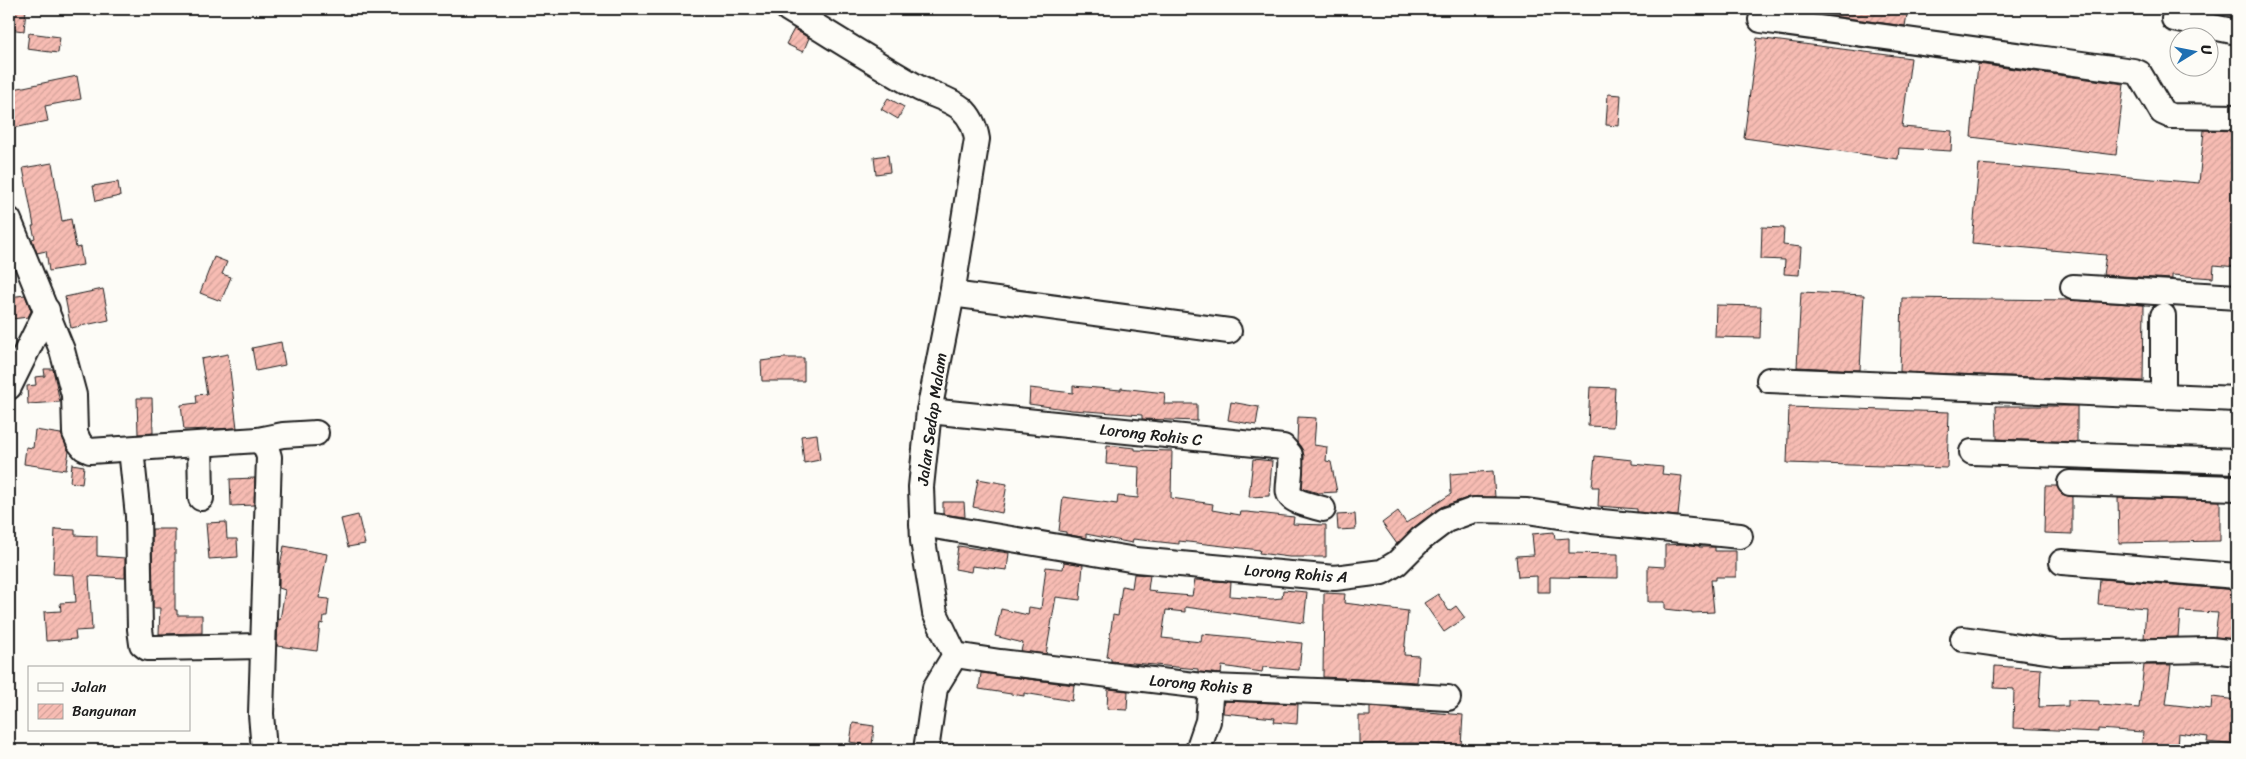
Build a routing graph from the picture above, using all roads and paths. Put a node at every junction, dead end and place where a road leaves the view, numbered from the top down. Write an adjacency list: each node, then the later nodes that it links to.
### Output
1 (788, 9): 8 (street, Jalan Sedap Malam)
2 (2174, 19): 4 (street)
3 (1761, 20): 5 (street)
4 (2237, 32)
5 (2237, 117)
6 (9, 220): 10 (street)
7 (2073, 287): 9 (street)
8 (952, 294): 12 (street); 17 (street, Jalan Sedap Malam)
9 (2237, 297)
10 (47, 310): 14 (street); 21 (street)
11 (2163, 316): 15 (street)
12 (1229, 331)
13 (1769, 380): 15 (street)
14 (9, 387)
15 (2163, 396): 16 (street)
16 (2237, 399)
17 (929, 411): 27 (street, Lorong Rohis C); 28 (street, Jalan Sedap Malam)
18 (316, 433): 19 (street)
19 (258, 440): 20 (street); 33 (street)
20 (200, 444): 21 (street); 26 (street)
21 (131, 449): 33 (street)
22 (1972, 452): 23 (street)
23 (2237, 461)
24 (2070, 483): 25 (street)
25 (2237, 488)
26 (201, 498)
27 (1323, 509)
28 (922, 524): 29 (street, Lorong Rohis A); 35 (street, Jalan Sedap Malam)
29 (1740, 536)
30 (2062, 562): 31 (street)
31 (2237, 576)
32 (1964, 639): 34 (street)
33 (263, 646): 38 (street)
34 (2237, 653)
35 (955, 655): 36 (street, Lorong Rohis B); 39 (street)
36 (1211, 687): 37 (street, Lorong Rohis B); 40 (street)
37 (1448, 698)
38 (264, 750)
39 (926, 750)
40 (1198, 750)

